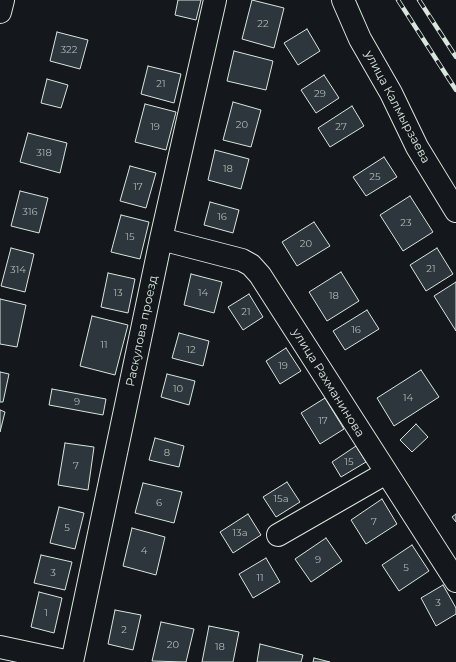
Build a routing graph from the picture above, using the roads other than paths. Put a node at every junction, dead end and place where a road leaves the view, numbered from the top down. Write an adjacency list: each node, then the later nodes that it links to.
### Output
1 (3, 0): 4 (street)
2 (215, 0): 6 (street, Раскулова проезд)
3 (343, 0): 5 (street, улица Калмырзаева)
4 (0, 12)
5 (456, 211)
6 (161, 239): 7 (street, улица Рахманинова); 11 (street, Раскулова проезд)
7 (386, 473): 8 (street); 9 (street, улица Рахманинова)
8 (278, 535)
9 (456, 581)
10 (0, 647): 11 (street)
11 (71, 662)

